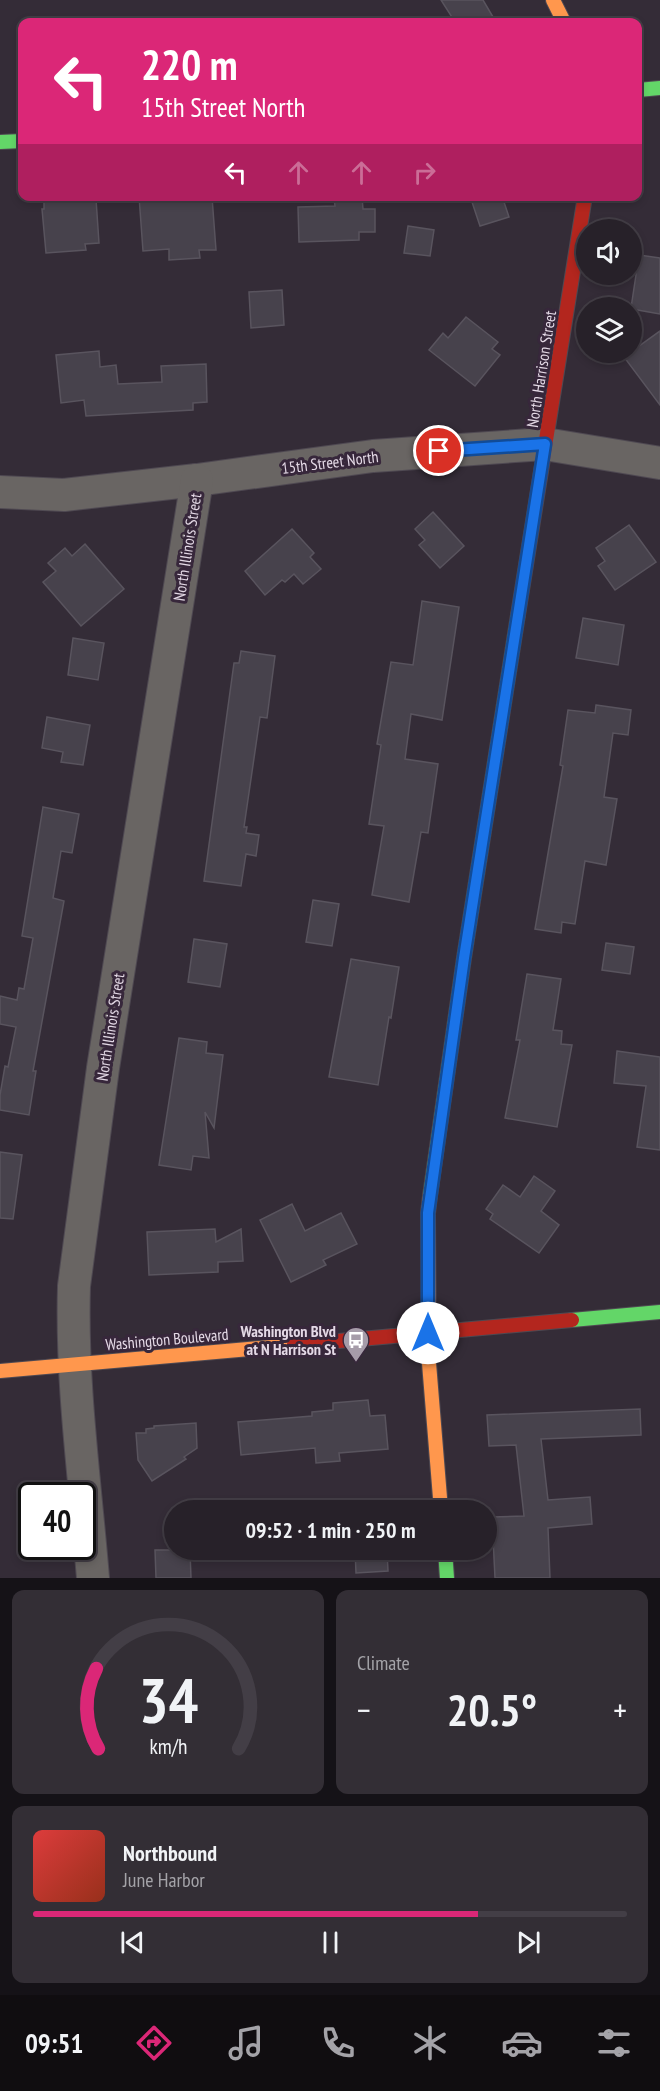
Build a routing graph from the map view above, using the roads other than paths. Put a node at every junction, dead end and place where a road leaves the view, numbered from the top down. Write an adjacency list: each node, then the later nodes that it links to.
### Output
1 (553, 0): 2 (street)
2 (562, 18)
3 (660, 88): 4 (street)
4 (642, 90)
5 (18, 141): 6 (street)
6 (0, 142)
7 (584, 201): 8 (street, North Harrison Street)
8 (545, 444): 9 (street, 15th Street North); 10 (street, 15th Street North); 13 (street, North Harrison Street)
9 (660, 463)
10 (197, 480): 11 (street, 15th Street North); 14 (street, North Illinois Street)
11 (0, 492)
12 (660, 1312): 13 (street, Washington Boulevard)
13 (428, 1333): 14 (street, Washington Boulevard); 16 (street, North Harrison Street)
14 (75, 1363): 15 (street, Washington Boulevard); 18 (street, North Illinois Street)
15 (0, 1371)
16 (440, 1500)
17 (446, 1560): 19 (street)
18 (93, 1578)
19 (447, 1578)

